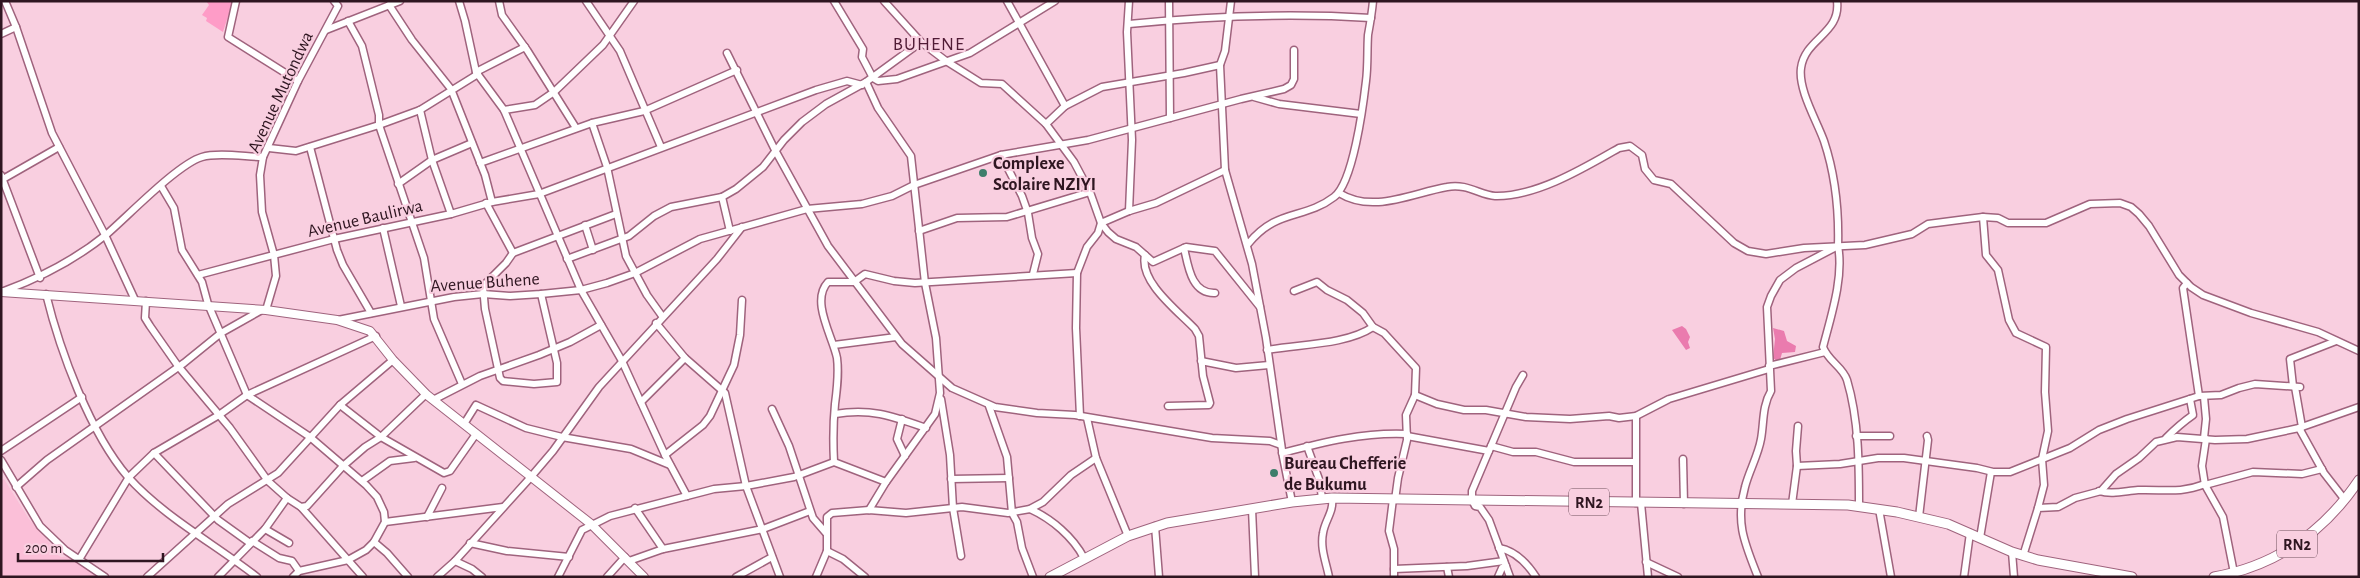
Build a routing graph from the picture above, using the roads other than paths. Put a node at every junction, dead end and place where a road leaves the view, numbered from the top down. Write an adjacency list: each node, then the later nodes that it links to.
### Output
1 (5, 1): 25 (street)
2 (236, 1): 39 (street)
3 (400, 1): 18 (street)
4 (459, 1): 36 (street)
5 (499, 1): 30 (street)
6 (586, 1): 28 (street)
7 (634, 1): 28 (street)
8 (834, 1): 38 (street)
9 (884, 1): 29 (street)
10 (1007, 1): 23 (street)
11 (1056, 1): 23 (street)
12 (1129, 1): 24 (street)
13 (1170, 1): 21 (street)
14 (1231, 1): 19 (street)
15 (1373, 1): 20 (street)
16 (1837, 1): 99 (street)
17 (336, 4): 26 (street, Avenue Mutondwa)
18 (389, 5): 22 (street); 42 (street)
19 (1228, 18): 20 (street); 21 (street); 34 (street)
20 (1371, 18): 51 (street)
21 (1169, 20): 24 (street); 37 (street)
22 (348, 21): 26 (street); 55 (street)
23 (1020, 24): 33 (street); 46 (street)
24 (1129, 24): 40 (street)
25 (16, 27): 27 (street); 60 (street)
26 (326, 30): 39 (street, Avenue Mutondwa)
27 (1, 34)
28 (610, 36): 43 (street); 49 (street)
29 (921, 42): 33 (street); 38 (street)
30 (525, 47): 36 (street); 43 (street)
31 (1294, 50): 44 (street, Avenue Buhene)
32 (727, 54): 35 (street)
33 (946, 61): 38 (street); 54 (street)
34 (1220, 65): 37 (street); 45 (street)
35 (737, 70): 49 (street); 50 (street)
36 (477, 73): 42 (street); 48 (street)
37 (1169, 76): 40 (street); 52 (street)
38 (873, 78): 41 (street)
39 (298, 81): 63 (street, Avenue Mutondwa)
40 (1130, 83): 46 (street); 57 (street)
41 (864, 84): 50 (street, Avenue Baulirwa); 65 (street); 74 (street)
42 (451, 89): 47 (street); 58 (street)
43 (554, 92): 48 (street); 56 (street)
44 (1250, 96): 45 (street, Avenue Buhene); 51 (street)
45 (1220, 104): 52 (street, Avenue Buhene); 71 (street)
46 (1065, 106): 54 (street)
47 (420, 110): 55 (street); 68 (street)
48 (504, 110): 64 (street)
49 (644, 110): 53 (street); 62 (street)
50 (758, 112): 62 (street, Avenue Baulirwa); 65 (street)
51 (1361, 114): 77 (street)
52 (1170, 118): 57 (street, Avenue Buhene)
53 (592, 123): 56 (street); 70 (street)
54 (1046, 124): 59 (street)
55 (379, 125): 61 (street); 73 (street)
56 (576, 128): 64 (street)
57 (1132, 128): 59 (street, Avenue Buhene); 82 (street)
58 (472, 143): 68 (street); 69 (street)
59 (1062, 144): 66 (street, Avenue Buhene); 76 (street)
60 (59, 147): 72 (street); 95 (street)
61 (310, 147): 63 (street); 96 (street)
62 (661, 147): 70 (street, Avenue Baulirwa)
63 (269, 148): 67 (street, Avenue Mutondwa)
64 (520, 149): 69 (street); 78 (street)
65 (775, 150): 79 (street); 81 (street)
66 (1001, 155): 74 (street, Avenue Buhene); 83 (street)
67 (264, 157): 75 (street); 103 (street, Avenue Mutondwa)
68 (432, 160): 73 (street); 84 (street)
69 (480, 163): 80 (street)
70 (607, 167): 78 (street, Avenue Baulirwa); 85 (street)
71 (1225, 170): 82 (street); 98 (street)
72 (2, 177): 110 (street)
73 (398, 184): 87 (street)
74 (914, 184): 81 (street, Avenue Buhene); 93 (street)
75 (161, 186): 95 (street); 109 (street)
76 (1090, 192): 83 (street); 88 (street)
77 (1339, 193): 98 (street); 99 (street)
78 (540, 194): 80 (street, Avenue Baulirwa); 94 (street)
79 (722, 197): 92 (street); 97 (street)
80 (489, 202): 84 (street, Avenue Baulirwa); 102 (street)
81 (806, 209): 90 (street, Avenue Buhene); 111 (street)
82 (1129, 211): 88 (street)
83 (1028, 213): 93 (street); 108 (street)
84 (451, 214): 87 (street, Avenue Baulirwa)
85 (616, 214): 89 (street); 97 (street)
86 (1983, 218): 99 (street); 113 (street); 203 (street)
87 (410, 221): 91 (street, Avenue Baulirwa); 123 (street)
88 (1101, 223): 104 (street); 107 (street)
89 (585, 224): 94 (street); 101 (street)
90 (742, 227): 92 (street, Avenue Buhene); 130 (street)
91 (383, 228): 96 (street, Avenue Baulirwa); 126 (street)
92 (730, 230): 106 (street, Avenue Buhene)
93 (919, 231): 112 (street)
94 (557, 234): 102 (street); 105 (street)
95 (105, 235): 110 (street); 121 (street)
96 (334, 239): 103 (street, Avenue Baulirwa); 129 (street)
97 (622, 239): 101 (street); 106 (street)
98 (1248, 244): 127 (street)
99 (1838, 246): 143 (street); 151 (street)
100 (1184, 248): 104 (street); 117 (street); 127 (street)
101 (593, 250): 105 (street)
102 (514, 253): 119 (street)
103 (274, 255): 109 (street, Avenue Baulirwa); 128 (street, Avenue Mutondwa)
104 (1145, 255): 147 (street)
105 (567, 259): 114 (street)
106 (635, 273): 114 (street, Avenue Buhene); 130 (street)
107 (1077, 273): 108 (street); 175 (street)
108 (1034, 274): 112 (street)
109 (198, 275): 125 (street)
110 (40, 278): 116 (street)
111 (854, 282): 112 (street); 137 (street); 139 (street)
112 (925, 283): 153 (street)
113 (2186, 283): 138 (street); 161 (street)
114 (581, 290): 120 (street, Avenue Buhene); 133 (street)
115 (1294, 291): 134 (street)
116 (2, 292): 118 (main road)
117 (1215, 293)
118 (46, 294): 121 (main road); 162 (street)
119 (483, 294): 120 (street, Avenue Buhene); 123 (street, Avenue Buhene); 150 (street)
120 (540, 294): 140 (street)
121 (134, 300): 122 (main road)
122 (146, 300): 125 (main road); 149 (street)
123 (431, 300): 126 (street, Avenue Buhene); 154 (street)
124 (742, 300): 156 (street)
125 (208, 304): 128 (main road); 135 (street)
126 (402, 306): 129 (street, Avenue Buhene)
127 (1260, 307): 141 (street)
128 (263, 310): 131 (main road); 135 (street)
129 (371, 313): 131 (street, Avenue Buhene)
130 (662, 316): 132 (street)
131 (337, 320): 136 (main road)
132 (656, 323): 144 (street); 146 (street)
133 (601, 325): 140 (street); 146 (street)
134 (1373, 327): 141 (street); 160 (street)
135 (221, 333): 149 (street); 159 (street)
136 (376, 336): 145 (main road); 159 (street)
137 (896, 337): 139 (street); 153 (street)
138 (2336, 341): 142 (street); 155 (street)
139 (834, 345): 172 (street)
140 (554, 349): 150 (street); 150 (street)
141 (1267, 350): 148 (street)
142 (2359, 351)
143 (1825, 352): 151 (street); 184 (street)
144 (684, 358): 156 (street); 165 (street)
145 (393, 360): 158 (main road); 166 (street)
146 (622, 361): 165 (street); 188 (street)
147 (1201, 361): 148 (street); 168 (street)
148 (1269, 365): 192 (street)
149 (178, 366): 173 (street); 178 (street)
150 (498, 368): 154 (street)
151 (1769, 368): 174 (street); 239 (street)
152 (1523, 375): 171 (street)
153 (938, 378): 157 (street); 167 (street)
154 (462, 384): 164 (street)
155 (2296, 387): 161 (street); 181 (street)
156 (722, 388): 198 (street); 224 (street)
157 (940, 393): 180 (street); 218 (street)
158 (426, 394): 164 (main road); 187 (street)
159 (246, 395): 173 (street); 189 (street)
160 (1415, 395): 171 (street); 183 (street)
161 (2202, 396): 163 (street); 191 (street)
162 (82, 397): 178 (street); 195 (street)
163 (2190, 399): 190 (street); 203 (street)
164 (433, 400): 177 (main road)
165 (641, 402): 198 (street)
166 (340, 405): 187 (street); 189 (street)
167 (989, 406): 175 (street); 217 (street)
168 (1168, 406)
169 (2359, 407): 181 (street)
170 (772, 409): 214 (street)
171 (1505, 413): 174 (street); 194 (street)
172 (835, 414): 176 (street); 206 (street)
173 (219, 416): 196 (street); 220 (street)
174 (1636, 416): 207 (street)
175 (1084, 417): 192 (street); 201 (street)
176 (902, 419): 180 (street); 199 (street)
177 (464, 424): 182 (main road); 188 (street)
178 (94, 425): 215 (street); 225 (street)
179 (1798, 426): 211 (street)
180 (926, 428): 199 (street)
181 (2301, 428): 191 (street); 212 (street)
182 (476, 434): 200 (street); 216 (main road)
183 (1407, 435): 193 (street); 194 (street); 232 (street)
184 (1856, 436): 185 (street); 208 (street)
185 (1890, 436)
186 (1927, 436): 205 (street)
187 (381, 437): 200 (street); 210 (street)
188 (562, 437): 209 (street); 216 (street)
189 (310, 438): 210 (street); 220 (street)
190 (2165, 439): 191 (street); 227 (street)
191 (2205, 439): 223 (street)
192 (1281, 445): 197 (street)
193 (1307, 446): 197 (street); 231 (street)
194 (1490, 448): 207 (street); 233 (street)
195 (1, 451)
196 (154, 454): 215 (street); 252 (street)
197 (1282, 454): 235 (street)
198 (665, 455): 209 (street)
199 (906, 456): 222 (street)
200 (415, 457): 221 (street)
201 (1096, 458): 249 (street); 263 (street)
202 (1683, 459): 237 (street)
203 (2042, 459): 213 (street); 245 (street)
204 (1, 460): 225 (street)
205 (1926, 461): 208 (street); 213 (street); 254 (street)
206 (834, 462): 214 (street); 222 (street)
207 (1635, 462): 236 (street)
208 (1858, 462): 211 (street); 240 (street)
209 (670, 465): 228 (street)
210 (343, 466): 221 (street); 242 (street)
211 (1797, 466): 238 (street)
212 (2322, 469): 223 (street); 234 (street)
213 (1991, 472): 264 (street)
214 (798, 476): 224 (street); 250 (street)
215 (129, 477): 260 (street); 277 (street)
216 (530, 478): 241 (street); 256 (main road)
217 (1009, 478): 218 (street); 251 (street)
218 (951, 479): 244 (street)
219 (2359, 480): 234 (highway, RN2)
220 (268, 481): 229 (street); 252 (street)
221 (362, 481): 255 (street)
222 (886, 482): 248 (street)
223 (2205, 485): 227 (street); 288 (street)
224 (746, 486): 228 (street); 259 (street)
225 (16, 487): 277 (street)
226 (442, 488): 253 (street)
227 (2098, 491): 245 (street)
228 (687, 496): 243 (street)
229 (287, 498): 242 (street); 258 (street)
230 (1332, 498): 231 (highway, RN2); 232 (highway, RN2); 309 (street)
231 (1322, 499): 235 (highway, RN2)
232 (1394, 499): 233 (highway, RN2); 286 (street)
233 (1472, 500): 236 (highway, RN2); 269 (street)
234 (2345, 500): 288 (highway, RN2)
235 (1292, 502): 246 (highway, RN2)
236 (1638, 503): 237 (highway, RN2); 283 (street)
237 (1684, 504): 239 (highway, RN2)
238 (1792, 504): 239 (highway, RN2); 240 (highway, RN2)
239 (1742, 505): 317 (street)
240 (1859, 506): 247 (highway, RN2)
241 (503, 507): 253 (street); 268 (street)
242 (301, 508): 281 (street)
243 (634, 508): 256 (street); 270 (street)
244 (953, 508): 248 (street); 251 (street); 273 (street)
245 (2038, 508): 274 (street)
246 (1252, 509): 257 (highway, RN2); 308 (street)
247 (1879, 509): 254 (highway, RN2); 318 (street)
248 (869, 510): 261 (street)
249 (1030, 510): 251 (street); 278 (street)
250 (810, 511): 259 (street); 261 (street)
251 (1012, 513): 305 (street)
252 (215, 516): 260 (street); 265 (street)
253 (427, 517): 255 (street)
254 (1919, 517): 262 (highway, RN2)
255 (385, 522): 266 (street)
256 (591, 524): 275 (street); 280 (main road)
257 (1155, 526): 263 (highway, RN2); 307 (street)
258 (265, 528): 265 (street); 267 (street)
259 (763, 529): 270 (street); 276 (street)
260 (196, 533): 279 (street); 290 (street)
261 (826, 533): 271 (street)
262 (1970, 533): 264 (highway, RN2); 319 (street)
263 (1128, 536): 278 (highway, RN2)
264 (1980, 538): 272 (highway, RN2)
265 (251, 542): 279 (street); 287 (street)
266 (374, 542): 281 (street); 295 (street)
267 (289, 543)
268 (470, 543): 275 (street); 282 (street)
269 (1499, 548): 284 (street); 314 (street)
270 (663, 550): 280 (street)
271 (827, 551): 303 (street); 304 (street)
272 (2012, 552): 274 (highway, RN2); 320 (street)
273 (961, 556)
274 (2023, 556): 321 (highway, RN2)
275 (569, 557): 298 (street)
276 (772, 557): 301 (street); 302 (street)
277 (80, 558): 289 (street)
278 (1084, 558): 306 (highway, RN2)
279 (234, 559): 291 (street); 292 (street)
280 (627, 559): 299 (street); 300 (main road)
281 (348, 560): 287 (street); 294 (street)
282 (456, 561): 296 (street); 297 (street)
283 (1646, 562): 315 (street); 316 (street)
284 (1505, 564): 285 (street); 312 (street); 313 (street)
285 (1447, 567): 286 (street); 311 (street)
286 (1394, 569): 310 (street)
287 (299, 571): 293 (street)
288 (2234, 573): 322 (highway, RN2)
289 (105, 577)
290 (147, 577)
291 (218, 577)
292 (257, 577)
293 (293, 577)
294 (363, 577)
295 (408, 577)
296 (437, 577)
297 (482, 577)
298 (558, 577)
299 (607, 577)
300 (644, 577)
301 (736, 577)
302 (780, 577)
303 (816, 577)
304 (865, 577)
305 (1033, 577)
306 (1050, 577)
307 (1159, 577)
308 (1254, 577)
309 (1329, 577)
310 (1394, 577)
311 (1449, 577)
312 (1498, 577)
313 (1510, 577)
314 (1536, 577)
315 (1648, 577)
316 (1678, 577)
317 (1758, 577)
318 (1891, 577)
319 (1964, 577)
320 (2014, 577)
321 (2132, 577)
322 (2214, 577)

